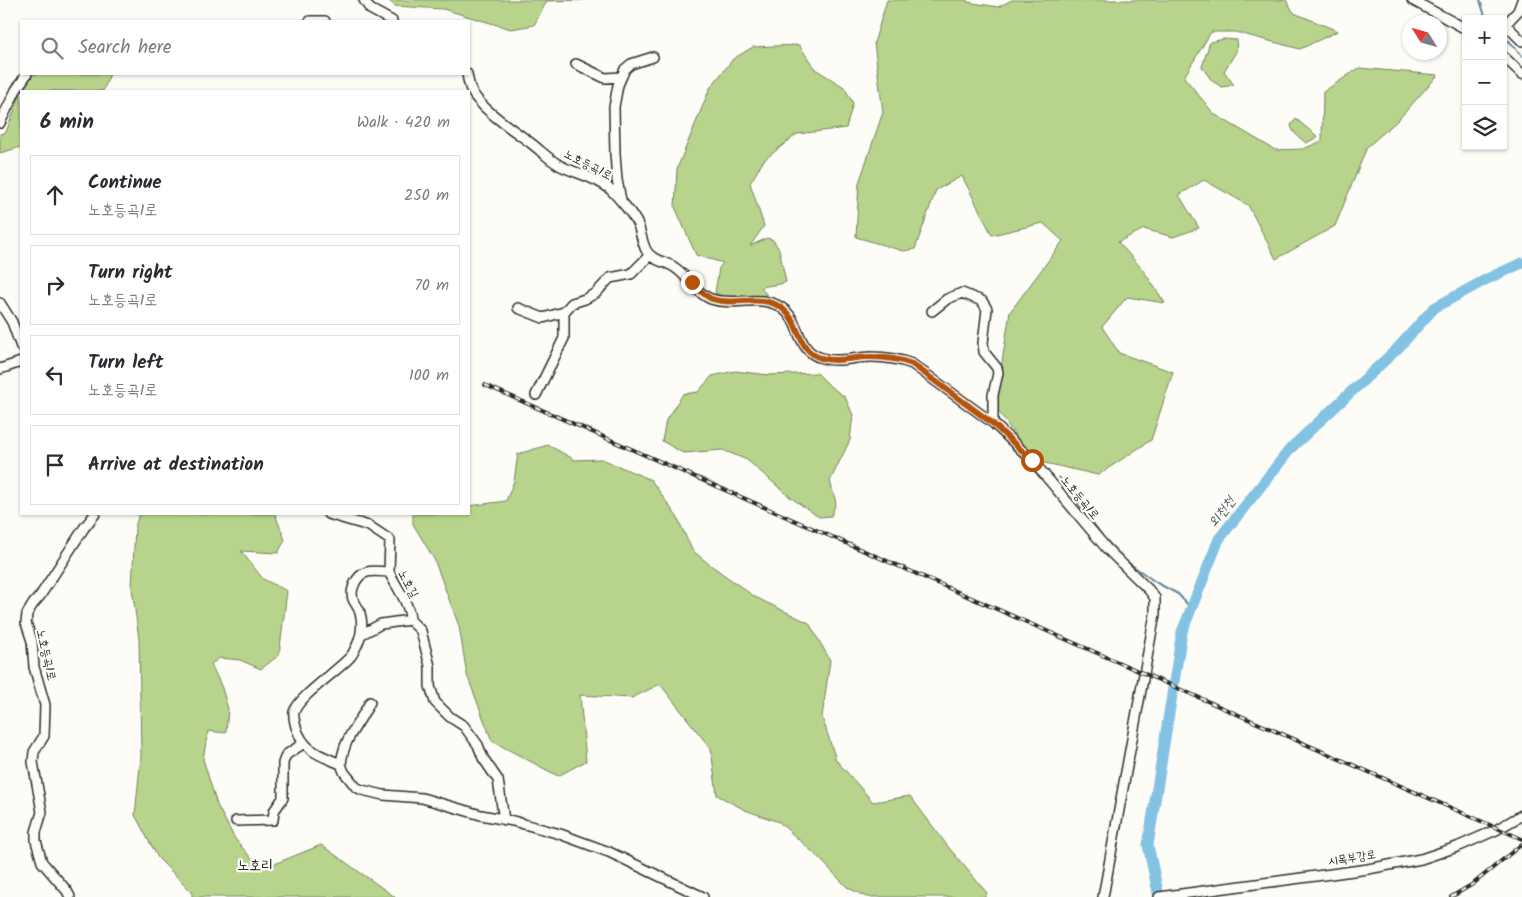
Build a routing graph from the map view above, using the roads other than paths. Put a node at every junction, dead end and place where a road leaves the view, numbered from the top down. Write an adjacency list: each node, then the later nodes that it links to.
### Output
1 (364, 0): 4 (street)
2 (1412, 0): 6 (street)
3 (1522, 0): 5 (street)
4 (390, 20)
5 (1507, 23)
6 (1462, 27)
7 (1507, 28): 8 (street)
8 (1522, 41)
9 (653, 57): 15 (street)
10 (1507, 60): 12 (street)
11 (576, 64): 15 (street)
12 (1522, 74)
13 (26, 75): 16 (street)
14 (466, 75): 17 (street, 노호등곡1로)
15 (621, 78): 17 (street)
16 (0, 123)
17 (622, 203): 18 (street, 노호등곡1로)
18 (650, 255): 22 (street); 27 (street, 노호등곡1로)
19 (0, 302): 23 (street)
20 (518, 308): 22 (street)
21 (932, 310): 27 (street)
22 (564, 312): 26 (street)
23 (20, 344)
24 (20, 362): 25 (street)
25 (0, 369)
26 (536, 395)
27 (992, 423): 41 (street, 노호등곡1로)
28 (94, 515): 39 (street, 노호등곡1로)
29 (331, 515): 30 (street)
30 (389, 572): 31 (street, 노호길); 32 (street, 노호길)
31 (410, 620): 32 (street); 37 (street, 노호길)
32 (362, 634): 34 (street)
33 (370, 702): 35 (street)
34 (304, 743): 35 (street); 38 (street)
35 (341, 764): 37 (street)
36 (1522, 815): 42 (street, 시목부강로)
37 (504, 820): 40 (street)
38 (236, 821)
39 (70, 897)
40 (703, 897)
41 (1103, 897)
42 (1159, 897)

